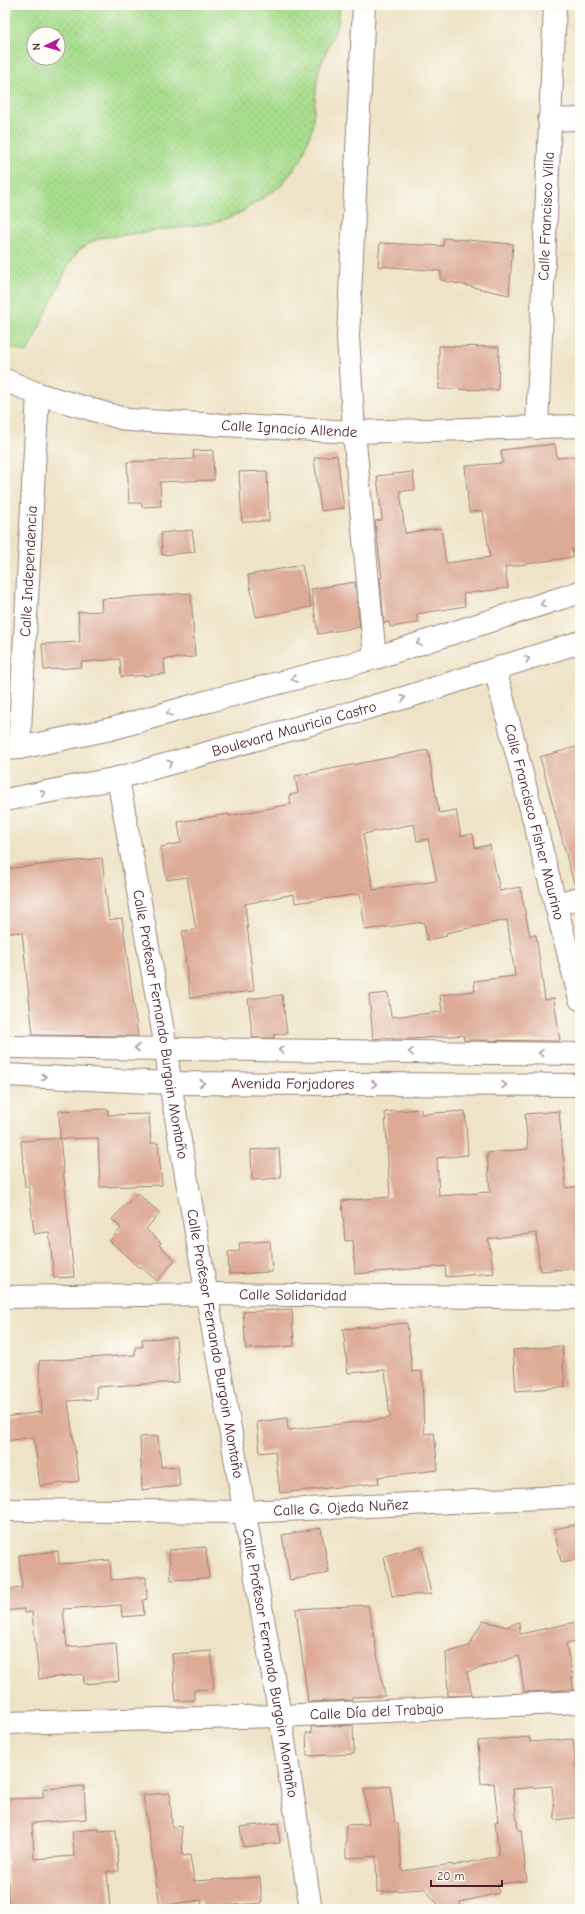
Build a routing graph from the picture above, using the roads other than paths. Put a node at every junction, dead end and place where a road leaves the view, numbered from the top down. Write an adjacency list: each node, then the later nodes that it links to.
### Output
1 (364, 5): 9 (street)
2 (555, 5): 4 (street, Calle Francisco Villa)
3 (580, 119): 4 (street)
4 (549, 120): 8 (street, Calle Francisco Villa)
5 (5, 380): 6 (street, Calle Ignacio Allende)
6 (38, 394): 9 (street, Calle Ignacio Allende); 14 (street, Calle Independencia)
7 (580, 426): 8 (street, Calle Ignacio Allende)
8 (537, 428): 9 (street, Calle Ignacio Allende)
9 (354, 432): 12 (street)
10 (580, 592): 12 (street, one-way to 12)
11 (580, 642): 13 (street, Boulevard Mauricio Castro, one-way to 11)
12 (375, 658): 14 (street, one-way to 14)
13 (495, 669): 15 (street, Boulevard Mauricio Castro, one-way to 13); 18 (street, Calle Francisco Fisher Maurino)
14 (12, 748)
15 (118, 778): 16 (street, Boulevard Mauricio Castro, one-way to 15); 21 (street, Calle Profesor Fernando Burgoin Montaño)
16 (5, 800)
17 (580, 898): 18 (street)
18 (556, 904): 19 (street, Calle Francisco Fisher Maurino)
19 (580, 999)
20 (5, 1047): 21 (street, one-way to 20)
21 (166, 1048): 22 (street, one-way to 21); 24 (street, Calle Profesor Fernando Burgoin Montaño)
22 (580, 1054)
23 (5, 1075): 24 (street, Avenida Forjadores, one-way to 24)
24 (170, 1083): 25 (street, Avenida Forjadores, one-way to 25); 26 (street, Calle Profesor Fernando Burgoin Montaño)
25 (580, 1085)
26 (207, 1294): 27 (street, Calle Solidaridad); 28 (street, Calle Solidaridad); 31 (street, Calle Profesor Fernando Burgoin Montaño)
27 (5, 1297)
28 (580, 1298)
29 (580, 1496): 31 (street, Calle G. Ojeda Nuñez)
30 (5, 1510): 31 (street, Calle G. Ojeda Nuñez)
31 (245, 1512): 33 (street, Calle Profesor Fernando Burgoin Montaño)
32 (580, 1702): 33 (street, Calle Día del Trabajo)
33 (280, 1716): 34 (street, Calle Día del Trabajo); 35 (street, Calle Profesor Fernando Burgoin Montaño)
34 (5, 1723)
35 (312, 1909)

